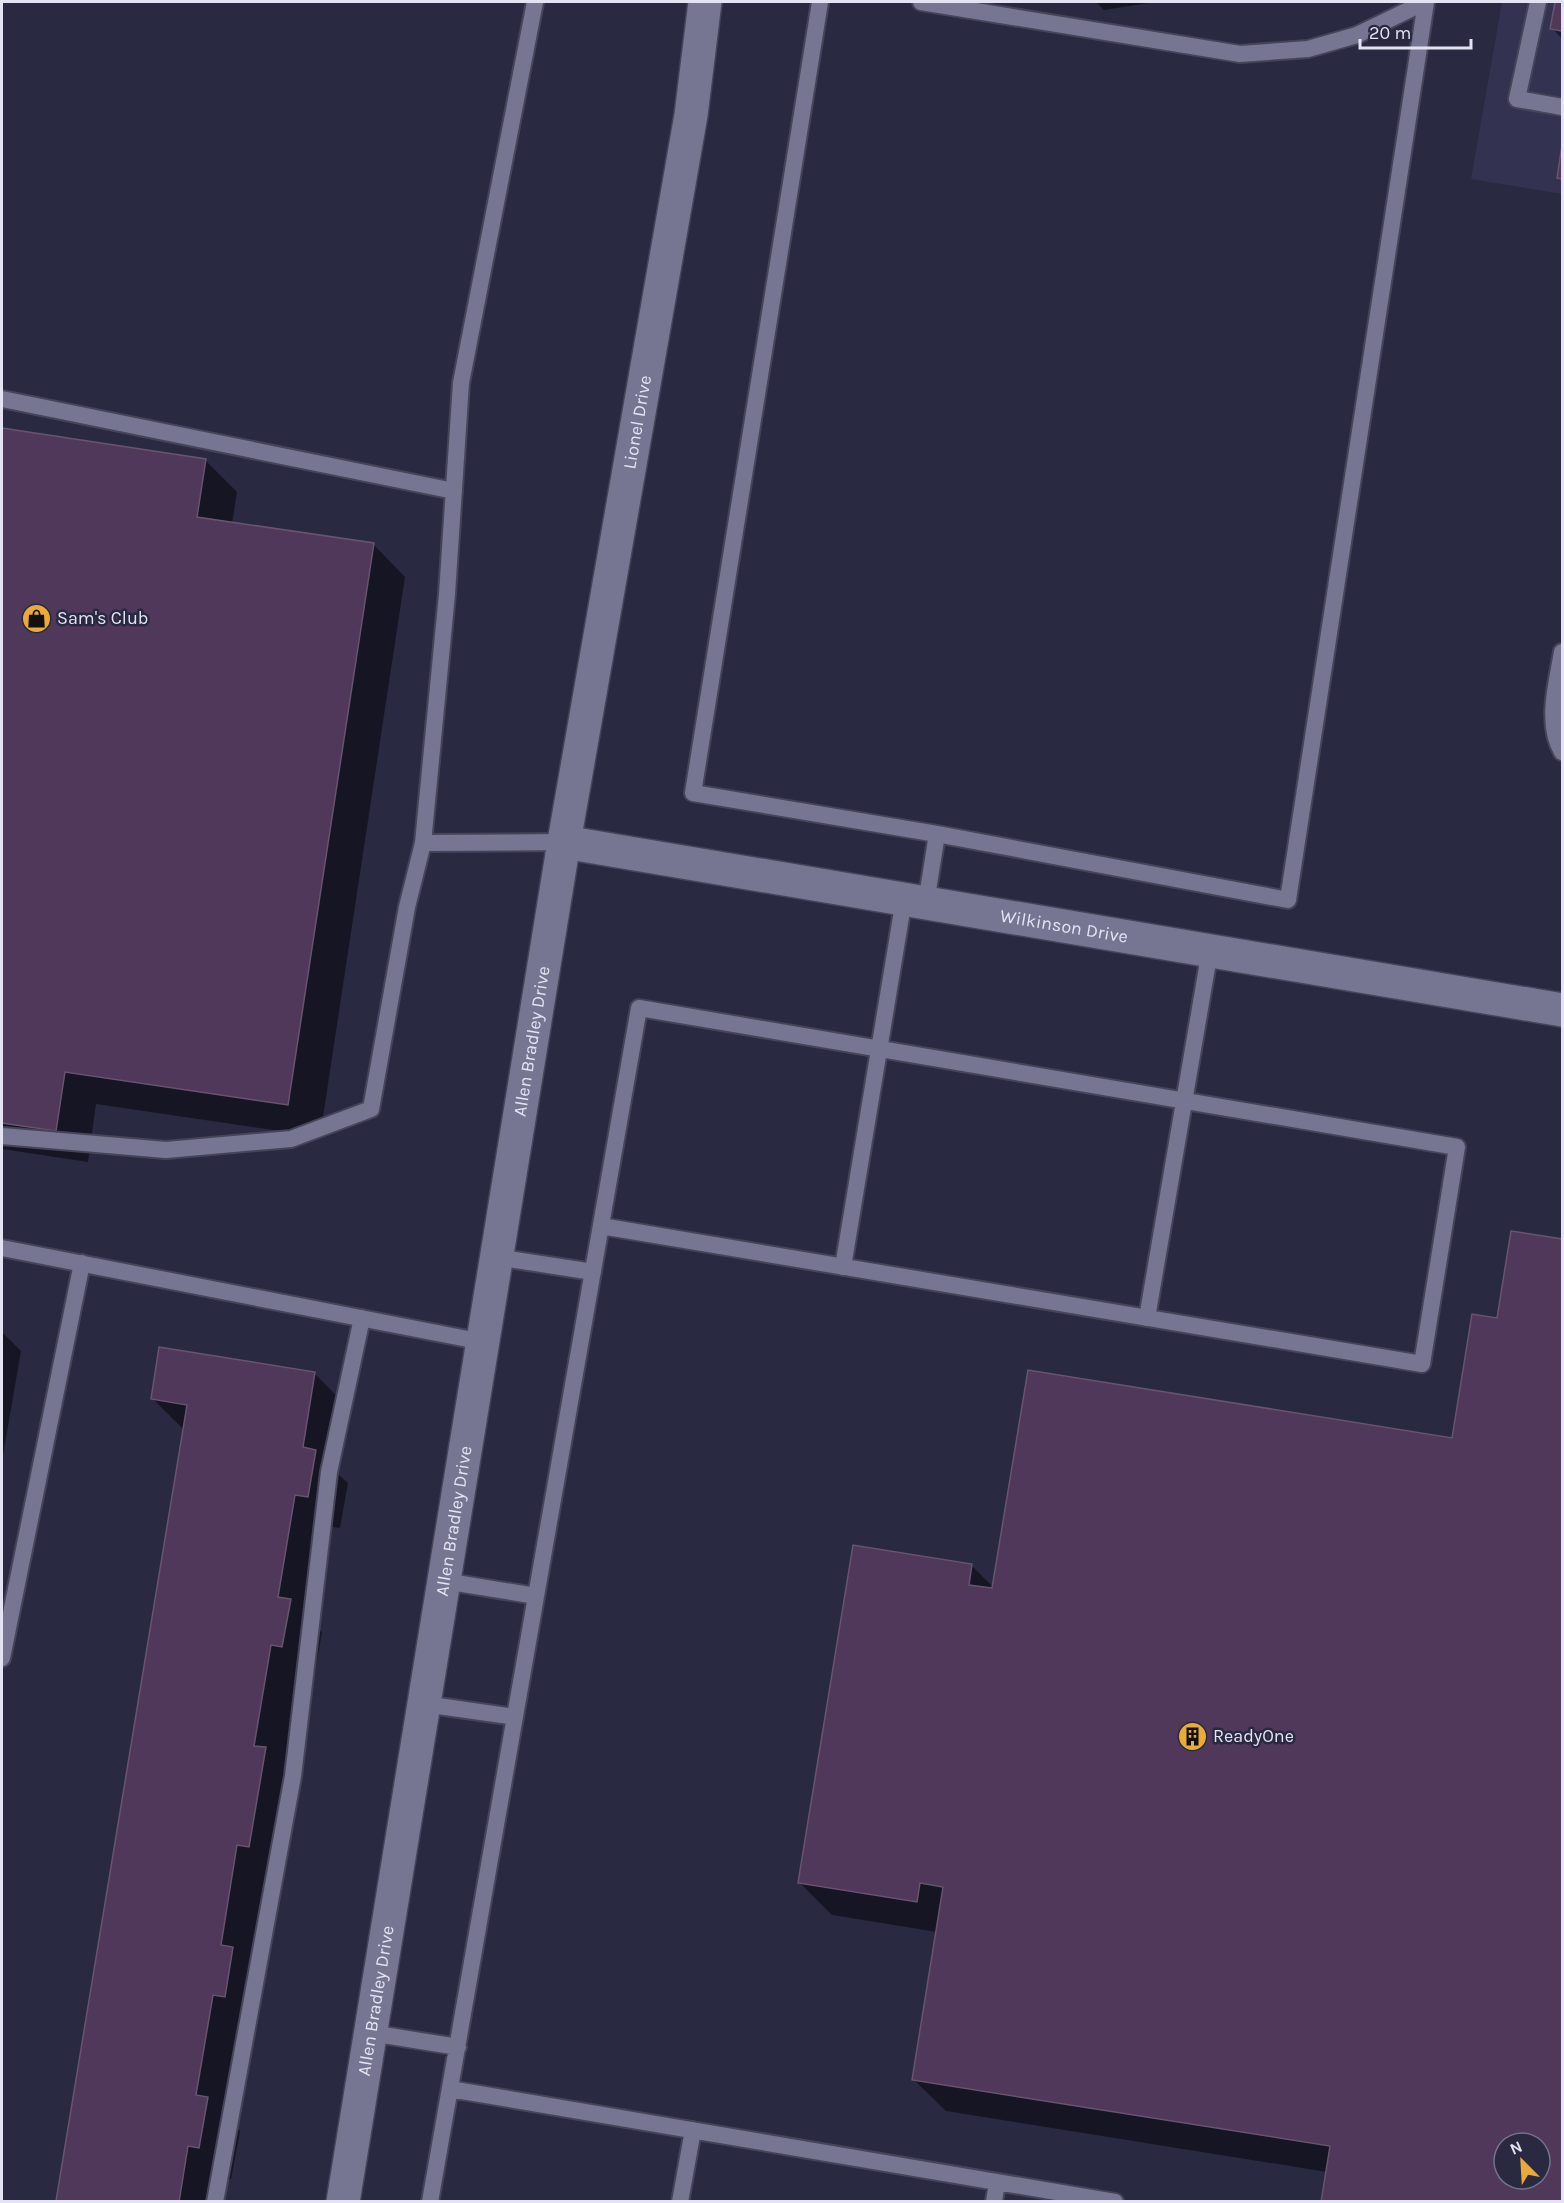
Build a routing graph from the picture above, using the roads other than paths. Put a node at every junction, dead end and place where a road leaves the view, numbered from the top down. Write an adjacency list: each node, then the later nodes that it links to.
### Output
1 (535, 2): 10 (lane)
2 (705, 2): 14 (street, Lionel Drive)
3 (820, 2): 13 (lane)
4 (921, 2): 7 (lane)
5 (1426, 2): 7 (lane); 13 (lane)
6 (1538, 2): 8 (lane)
7 (975, 6)
8 (1563, 107)
9 (2, 399): 10 (lane)
10 (454, 491): 15 (lane)
11 (1563, 651): 12 (lane)
12 (1563, 752)
13 (937, 834): 16 (lane)
14 (564, 842): 15 (lane); 16 (street, Wilkinson Drive); 24 (street, Allen Bradley Drive)
15 (423, 843): 21 (lane)
16 (915, 901): 17 (street, Wilkinson Drive); 19 (lane)
17 (1210, 950): 18 (street, Wilkinson Drive); 20 (lane)
18 (1563, 1010)
19 (879, 1048): 20 (lane); 22 (lane); 26 (lane)
20 (1184, 1100): 29 (lane); 29 (lane)
21 (2, 1136)
22 (601, 1226): 26 (lane); 27 (lane)
23 (2, 1248): 25 (lane)
24 (496, 1257): 27 (lane); 30 (street, Allen Bradley Drive)
25 (82, 1263): 28 (lane); 33 (lane)
26 (843, 1267): 29 (lane)
27 (593, 1272): 32 (lane)
28 (362, 1318): 30 (lane); 41 (lane)
29 (1147, 1318)
30 (483, 1342): 31 (street, Allen Bradley Drive)
31 (444, 1581): 32 (lane); 34 (street, Allen Bradley Drive)
32 (536, 1596): 35 (lane)
33 (2, 1658)
34 (424, 1704): 35 (lane); 36 (street, Allen Bradley Drive)
35 (515, 1717): 37 (lane)
36 (371, 2033): 37 (lane); 42 (street, Allen Bradley Drive)
37 (458, 2047): 38 (lane)
38 (450, 2089): 39 (lane); 43 (lane)
39 (693, 2130): 40 (lane); 44 (lane)
40 (997, 2182): 45 (lane); 46 (lane)
41 (215, 2202)
42 (343, 2202)
43 (430, 2202)
44 (680, 2202)
45 (994, 2202)
46 (1115, 2202)

